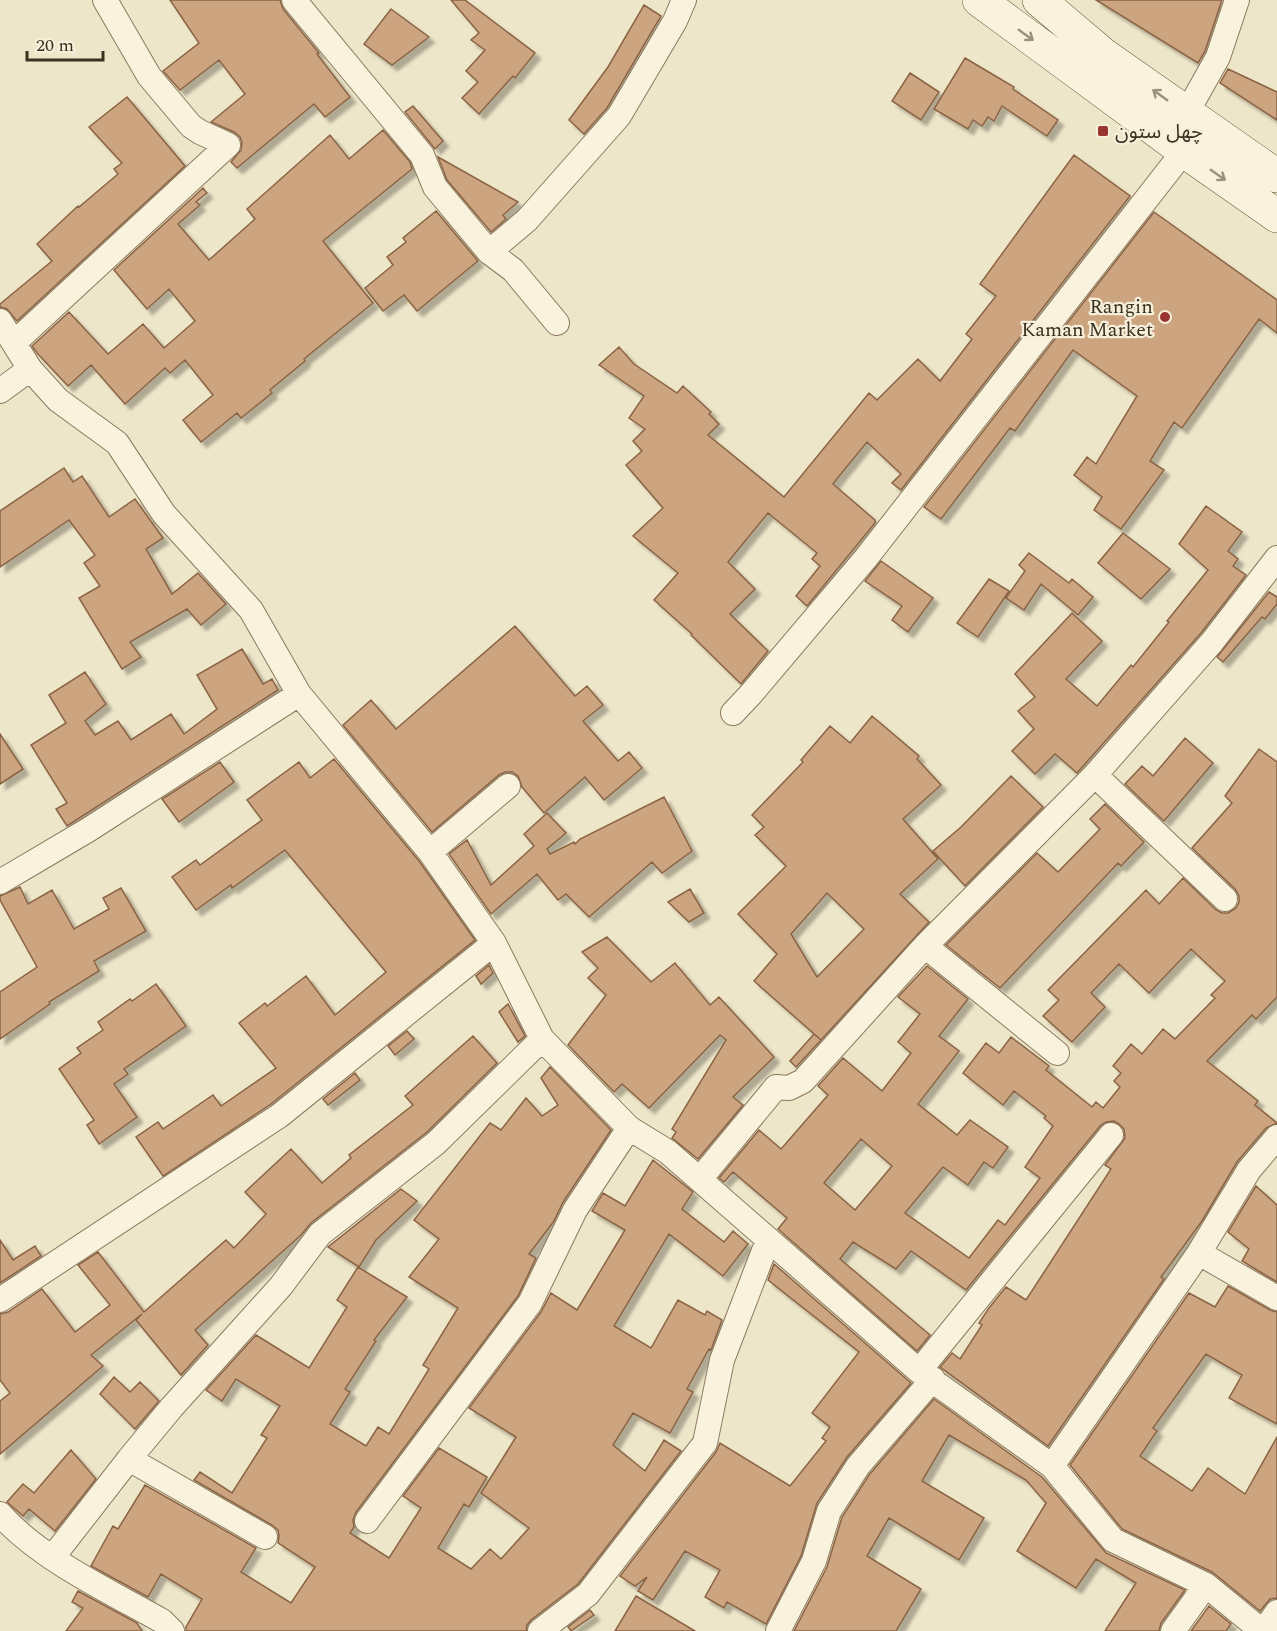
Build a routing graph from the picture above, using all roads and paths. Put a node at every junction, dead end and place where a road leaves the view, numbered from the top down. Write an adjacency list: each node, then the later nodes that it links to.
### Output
1 (105, 0): 14 (street)
2 (294, 0): 11 (street)
3 (684, 0): 11 (street)
4 (979, 0): 8 (main road, one-way to 8)
5 (1039, 0): 7 (main road, one-way to 5)
6 (1237, 0): 7 (street)
7 (1186, 114): 9 (main road)
8 (1184, 151): 10 (main road, one-way to 10); 19 (street)
9 (1277, 176)
10 (1277, 216)
11 (489, 252): 13 (street)
12 (0, 321): 14 (street)
13 (557, 323)
14 (14, 343): 15 (street)
15 (30, 369): 16 (street); 18 (street)
16 (0, 391)
17 (1277, 558): 20 (street)
18 (299, 694): 22 (street); 23 (street)
19 (732, 712)
20 (1095, 775): 24 (street); 26 (street)
21 (508, 786): 22 (street)
22 (430, 852): 25 (street)
23 (0, 882)
24 (1226, 899)
25 (494, 943): 27 (street); 36 (street)
26 (925, 946): 28 (street); 32 (street)
27 (542, 1039): 29 (street); 38 (street)
28 (1057, 1053)
29 (629, 1128): 32 (street); 41 (street)
30 (1111, 1135): 37 (street)
31 (1277, 1137): 34 (street)
32 (700, 1179): 33 (street)
33 (768, 1240): 37 (street); 47 (street)
34 (1199, 1253): 35 (street); 39 (street)
35 (1277, 1298)
36 (0, 1300)
37 (926, 1375): 39 (street); 48 (street)
38 (129, 1458): 42 (street); 43 (street)
39 (1052, 1466): 44 (street)
40 (0, 1514): 43 (street)
41 (367, 1521)
42 (265, 1537)
43 (52, 1558): 46 (street)
44 (1206, 1585): 49 (street); 50 (street)
45 (1277, 1612): 50 (street)
46 (172, 1631)
47 (540, 1631)
48 (778, 1631)
49 (1173, 1631)
50 (1263, 1631)

